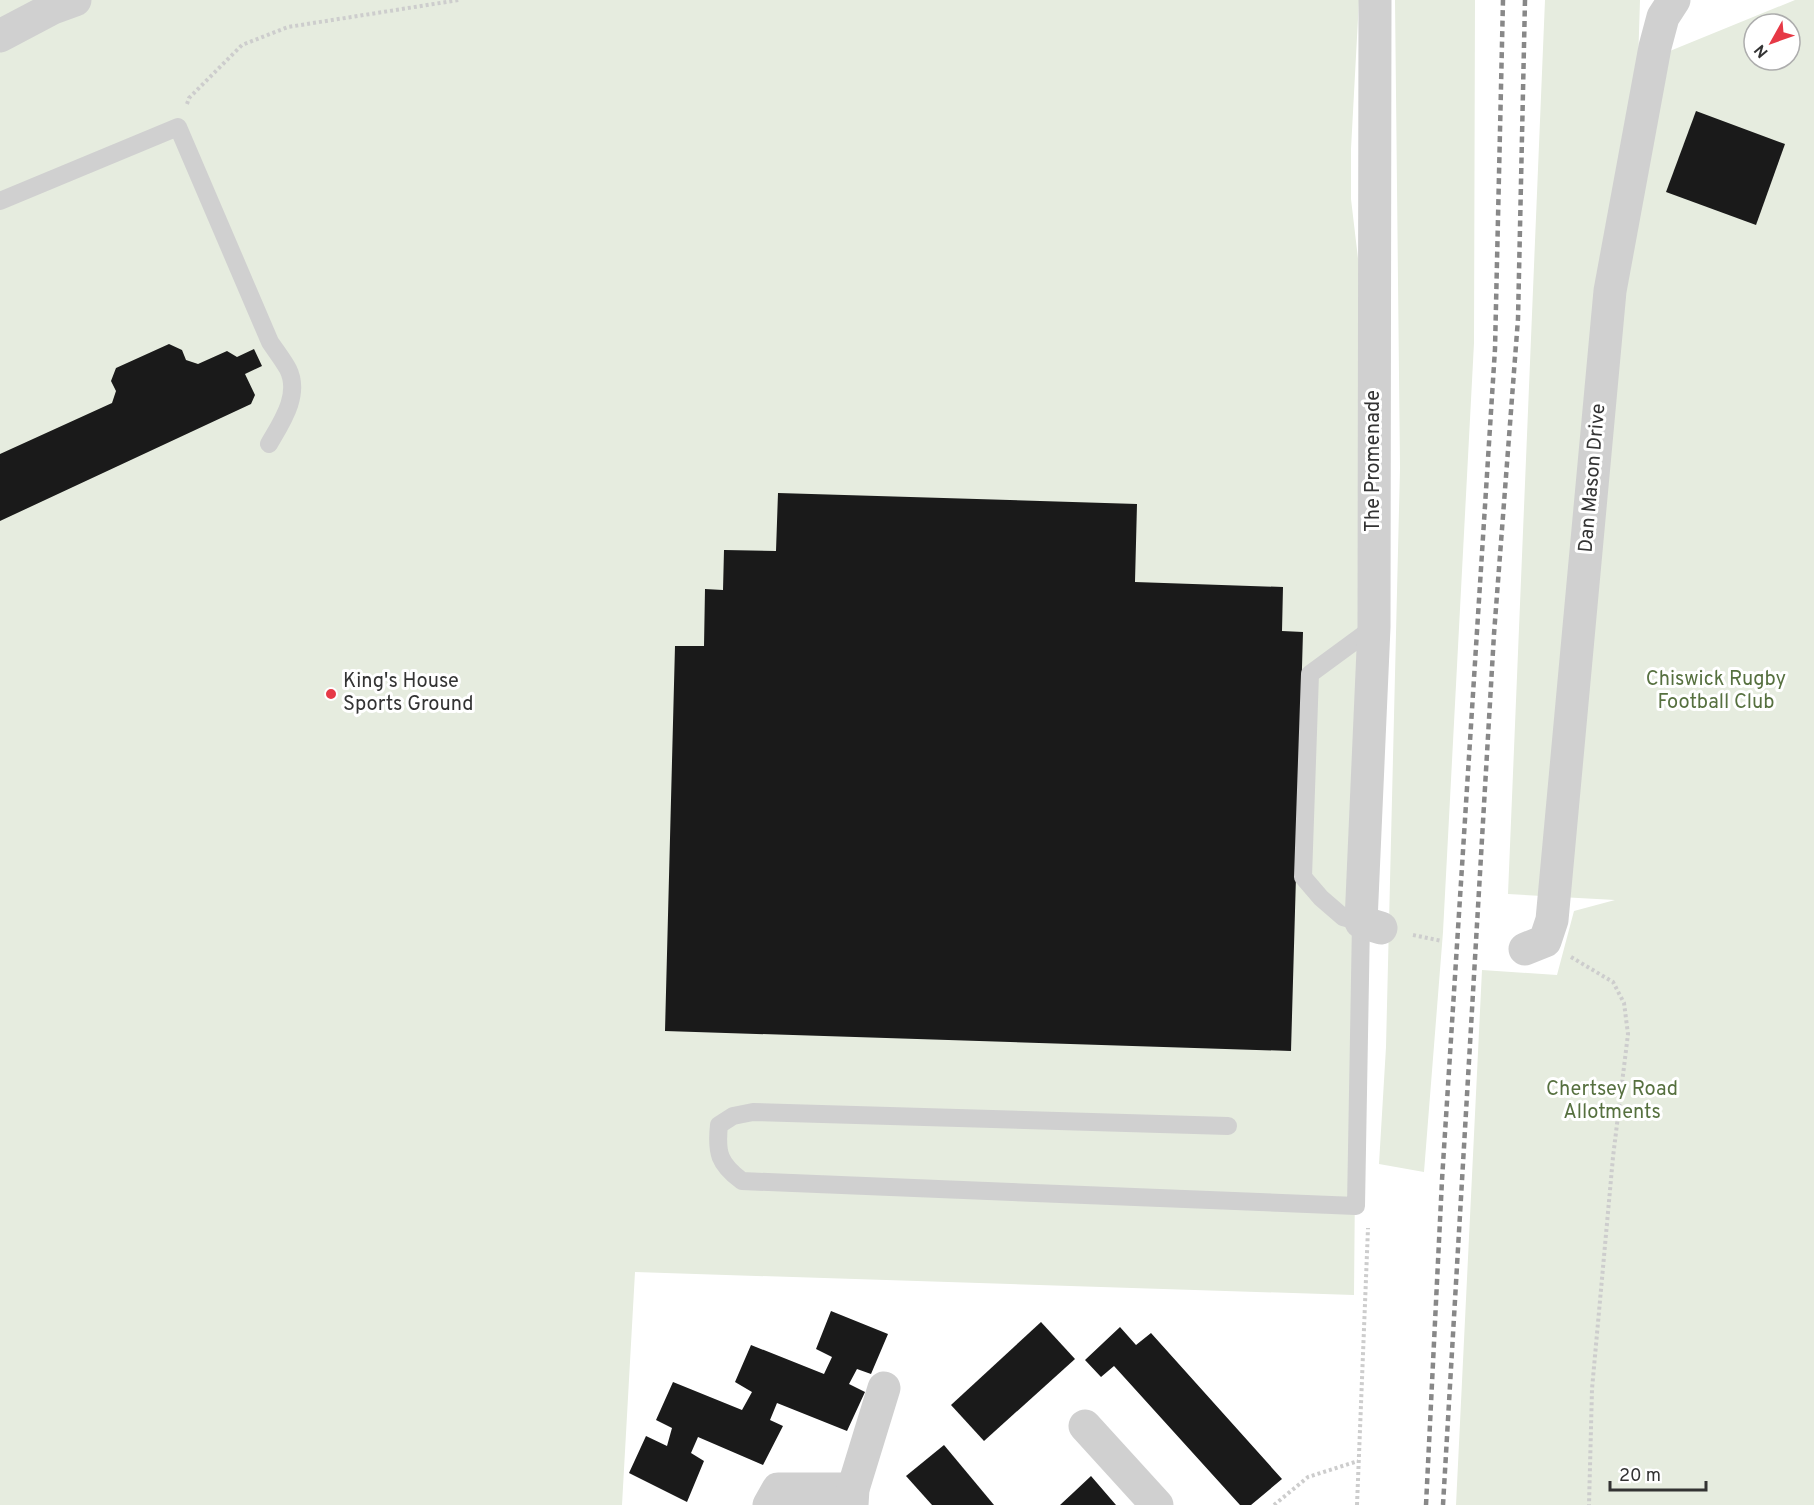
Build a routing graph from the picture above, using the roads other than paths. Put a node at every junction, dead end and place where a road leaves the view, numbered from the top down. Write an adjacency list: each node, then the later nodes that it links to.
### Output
1 (75, 0): 4 (street)
2 (1375, 0): 7 (street, The Promenade)
3 (1674, 0): 9 (street, Dan Mason Drive)
4 (0, 36)
5 (0, 201): 6 (lane)
6 (269, 444)
7 (1374, 627): 8 (street, The Promenade); 8 (lane)
8 (1371, 925): 10 (lane)
9 (1535, 945)
10 (1228, 1126)
11 (884, 1388): 13 (street)
12 (1085, 1425): 15 (street)
13 (853, 1497): 14 (street)
14 (769, 1505)
15 (1157, 1505)

